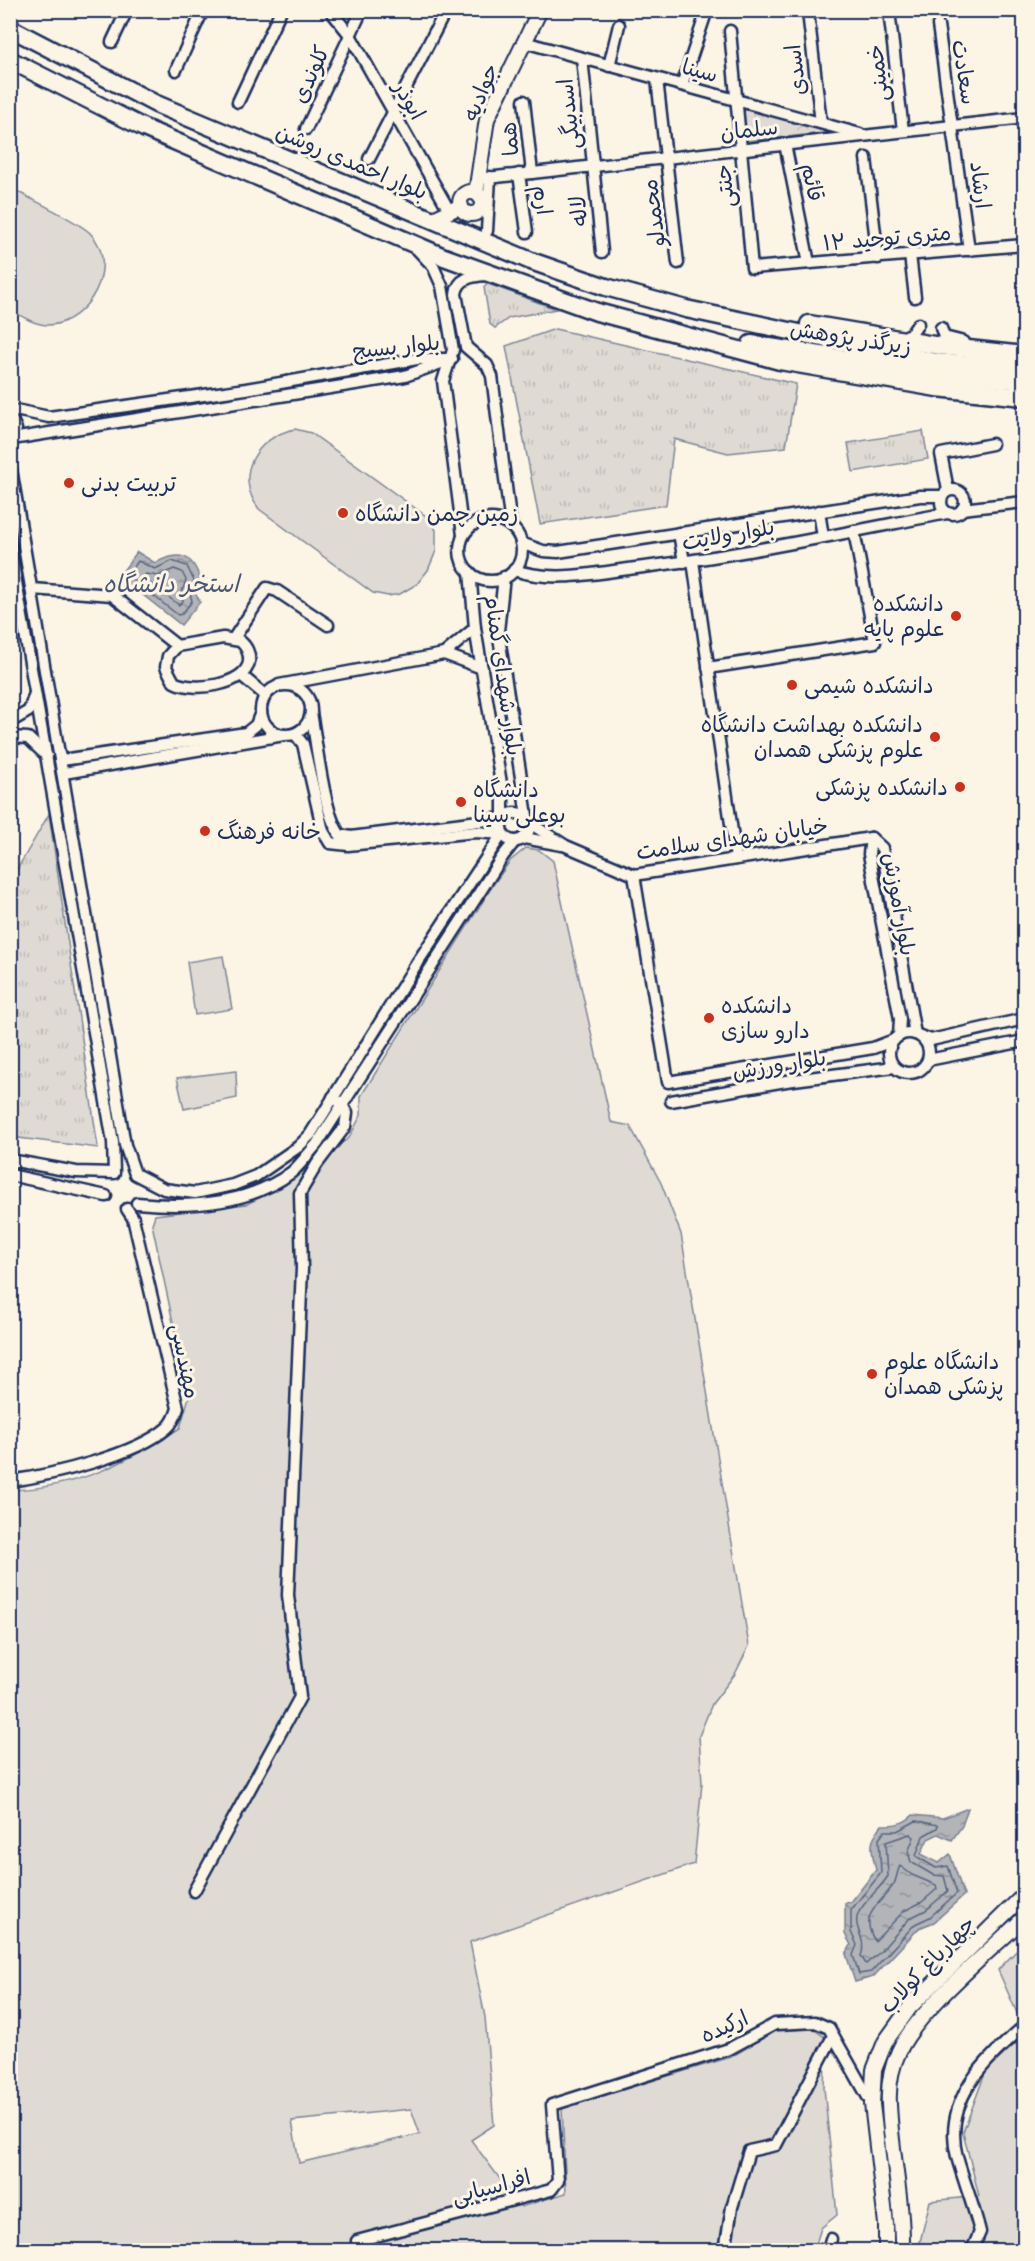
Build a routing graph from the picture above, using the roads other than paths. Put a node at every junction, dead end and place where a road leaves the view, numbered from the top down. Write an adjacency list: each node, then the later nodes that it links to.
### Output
1 (127, 10): 16 (street)
2 (203, 10): 21 (street)
3 (281, 10): 26 (street)
4 (330, 10): 15 (street, ابوذر)
5 (362, 10): 15 (street, کلوندی)
6 (446, 10): 27 (street)
7 (540, 10): 17 (main road, جوادیه)
8 (707, 10): 23 (street)
9 (889, 10): 32 (street, خمینی)
10 (808, 12): 29 (street, اسدی)
11 (619, 25): 20 (street)
12 (938, 25): 30 (street, سعادت)
13 (10, 28): 34 (highway, بلوار احمدی روشن)
14 (730, 31): 24 (street, جنتی)
15 (350, 35): 27 (street, ابوذر); 31 (street, کلوندی)
16 (112, 42)
17 (524, 42): 18 (street, سینا); 44 (main road, جوادیه)
18 (582, 58): 20 (street, سینا); 41 (street, اسدبیگی)
19 (10, 60): 40 (highway)
20 (609, 66): 22 (street, سینا)
21 (176, 70)
22 (657, 79): 23 (street, سینا); 37 (street, محمدلو)
23 (682, 86): 24 (street, سینا)
24 (736, 100): 29 (street, سینا); 36 (street, جنتی)
25 (524, 101): 42 (street, هما)
26 (238, 102)
27 (395, 113): 39 (street); 46 (street, ابوذر)
28 (1024, 118): 30 (street, سلمان)
29 (821, 123): 33 (street, سینا)
30 (954, 126): 32 (street, سلمان); 53 (street, ارشاد)
31 (306, 129)
32 (903, 131): 33 (street, سلمان)
33 (865, 135): 35 (street, سلمان)
34 (247, 141): 40 (highway); 48 (highway, بلوار احمدی روشن)
35 (785, 144): 36 (street, سلمان); 58 (street, قائم)
36 (740, 149): 37 (street, سلمان); 59 (street, جنتی)
37 (666, 158): 41 (street, سلمان); 57 (street, محمدلو)
38 (866, 158): 56 (street)
39 (369, 159)
40 (236, 165): 51 (highway)
41 (593, 166): 42 (street, سلمان); 54 (street, لاله)
42 (532, 173): 43 (street, سلمان)
43 (519, 174): 44 (street, سلمان); 49 (street, ارم)
44 (484, 178): 45 (main road, جوادیه); 50 (street)
45 (476, 193): 46 (main road); 47 (main road, جوادیه)
46 (455, 209): 47 (main road); 48 (main road)
47 (475, 214): 50 (main road)
48 (433, 219): 50 (highway, بلوار احمدی روشن)
49 (527, 232)
50 (483, 235): 62 (highway, بلوار احمدی روشن)
51 (401, 238): 60 (highway); 68 (street)
52 (1024, 245): 53 (street, ۱۲ متری توحید)
53 (969, 250): 55 (street, ۱۲ متری توحید)
54 (602, 252)
55 (910, 255): 56 (street, ۱۲ متری توحید); 61 (street)
56 (878, 258): 58 (street, ۱۲ متری توحید)
57 (678, 263)
58 (810, 263): 59 (street, ۱۲ متری توحید)
59 (752, 268)
60 (492, 275): 65 (highway); 82 (street)
61 (915, 297)
62 (686, 309): 66 (highway); 69 (highway, زیرگذر پژوهش)
63 (918, 324): 66 (street)
64 (941, 328): 67 (street)
65 (670, 331): 70 (highway, زیرگذر پژوهش); 71 (highway)
66 (900, 339): 67 (highway)
67 (1018, 354)
68 (452, 359): 72 (street, بلوار بسیج); 73 (street, بلوار بسیج); 85 (street)
69 (1024, 369)
70 (1024, 381)
71 (1022, 398)
72 (10, 414): 73 (street)
73 (11, 440): 75 (street)
74 (992, 444): 77 (street)
75 (10, 451)
76 (10, 463): 93 (street)
77 (945, 493): 79 (street); 80 (street, بلوار ولایت); 81 (street)
78 (1024, 502): 79 (street)
79 (962, 509): 81 (street)
80 (819, 511): 84 (street, بلوار ولایت); 86 (street)
81 (947, 513): 83 (street, بلوار ولایت)
82 (511, 526): 85 (street); 87 (street)
83 (854, 531): 86 (street, بلوار ولایت); 100 (street)
84 (679, 533): 87 (street, بلوار ولایت); 89 (street)
85 (463, 535): 91 (street)
86 (823, 537): 89 (street, بلوار ولایت)
87 (521, 543): 90 (street)
88 (10, 547): 103 (street)
89 (688, 562): 90 (street, بلوار ولایت); 100 (street)
90 (514, 570): 92 (street)
91 (470, 572): 92 (street); 95 (street, بلوار شهدای گمنام)
92 (504, 577): 114 (street, بلوار شهدای گمنام)
93 (32, 589): 97 (street); 111 (street)
94 (328, 625): 96 (street)
95 (475, 628): 98 (street); 99 (street, بلوار شهدای گمنام)
96 (234, 638): 97 (street); 101 (street)
97 (177, 646): 101 (street)
98 (444, 654): 99 (street); 102 (street)
99 (482, 668): 113 (street, بلوار شهدای گمنام)
100 (708, 668): 119 (street)
101 (242, 676): 104 (street)
102 (279, 685): 104 (street); 106 (street)
103 (35, 693): 107 (street); 110 (street)
104 (265, 696): 105 (street)
105 (261, 712): 108 (street); 111 (street)
106 (311, 713): 108 (street); 113 (street)
107 (10, 722)
108 (290, 734): 112 (street); 115 (street)
109 (10, 736): 110 (street)
110 (48, 757): 131 (street)
111 (62, 760): 112 (street)
112 (64, 773): 129 (street)
113 (503, 818): 114 (street); 115 (street)
114 (528, 822): 117 (street); 118 (street, خیابان شهدای سلامت)
115 (502, 834): 117 (street); 129 (street)
116 (871, 838): 119 (street, خیابان شهدای سلامت); 121 (street, بلوار آموزش); 122 (street, بلوار آموزش)
117 (520, 839): 118 (street, خیابان شهدای سلامت); 129 (street)
118 (566, 846): 120 (street, خیابان شهدای سلامت)
119 (736, 859): 120 (street, خیابان شهدای سلامت)
120 (634, 874): 125 (street, بلوار ورزش)
121 (893, 915): 122 (street); 124 (street, بلوار آموزش)
122 (881, 916): 125 (street, بلوار آموزش)
123 (1024, 1019): 124 (street)
124 (917, 1035): 125 (street); 127 (street)
125 (896, 1038): 128 (street)
126 (1024, 1041): 127 (street)
127 (928, 1060): 128 (street)
128 (894, 1067): 130 (street, بلوار ورزش)
129 (337, 1100): 134 (street, مهندسی); 135 (street)
130 (670, 1101)
131 (10, 1160)
132 (10, 1175): 133 (street)
133 (106, 1196)
134 (10, 1481)
135 (194, 1891)
136 (1024, 1895): 140 (main road, چهارباغ کولاب)
137 (1024, 1918): 147 (main road, چهارباغ کولاب)
138 (1024, 2026): 148 (street)
139 (833, 2036): 140 (street); 141 (street, ارکیده); 144 (street)
140 (872, 2104): 146 (main road, چهارباغ کولاب)
141 (552, 2105): 143 (street, افراسیابی)
142 (831, 2239): 145 (street)
143 (357, 2241)
144 (725, 2250)
145 (828, 2250)
146 (886, 2250)
147 (902, 2250)
148 (972, 2250)

